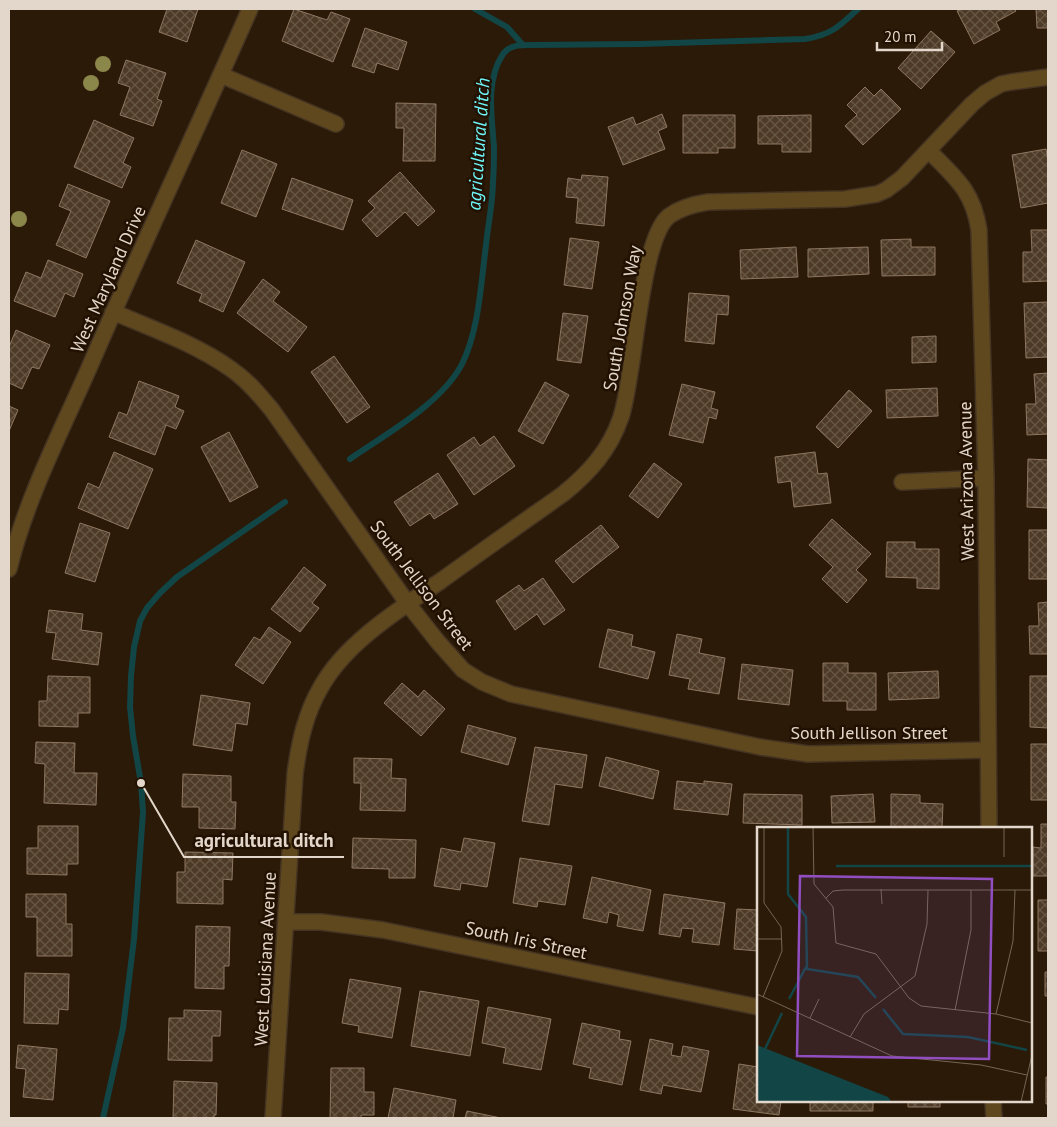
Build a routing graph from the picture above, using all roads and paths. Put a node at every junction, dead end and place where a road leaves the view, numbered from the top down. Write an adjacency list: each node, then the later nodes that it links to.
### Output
1 (250, 9): 2 (street, West Maryland Drive)
2 (221, 75): 4 (street); 6 (street, West Maryland Drive)
3 (1048, 77): 5 (street, South Johnson Way)
4 (336, 124)
5 (929, 151): 7 (street, West Arizona Avenue); 10 (street, South Johnson Way)
6 (113, 312): 9 (street, West Maryland Drive); 10 (street, South Jellison Street)
7 (986, 478): 8 (street); 11 (street, West Arizona Avenue)
8 (902, 482)
9 (9, 569)
10 (408, 604): 11 (street, South Jellison Street); 13 (street, West Louisiana Avenue)
11 (988, 750): 12 (street, West Arizona Avenue)
12 (989, 827)
13 (286, 922): 14 (street, South Iris Street); 16 (street, West Louisiana Avenue)
14 (757, 1007)
15 (994, 1102): 17 (street)
16 (273, 1118)
17 (994, 1118)

